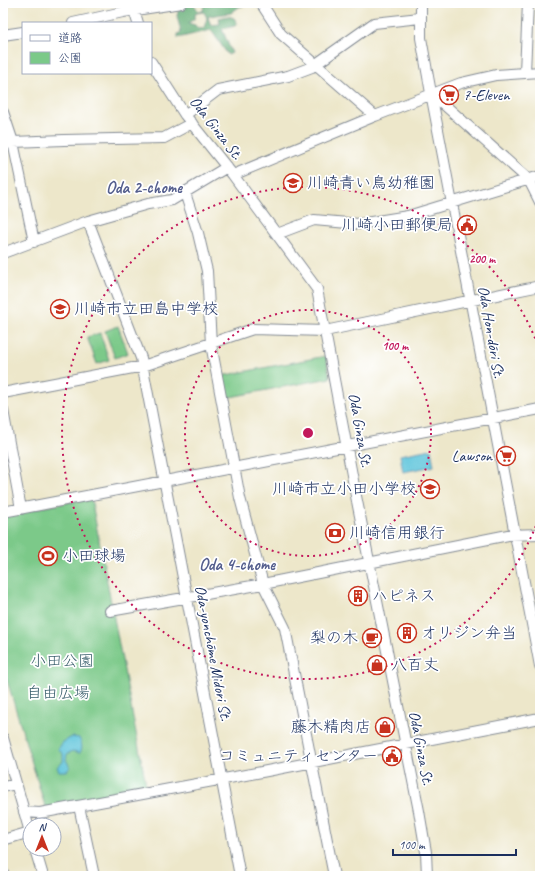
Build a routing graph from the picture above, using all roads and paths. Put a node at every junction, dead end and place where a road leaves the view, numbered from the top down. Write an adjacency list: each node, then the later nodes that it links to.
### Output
1 (181, 3): 6 (street)
2 (261, 3): 13 (street)
3 (421, 3): 7 (street, Oda Hon-dōri St.)
4 (528, 3): 14 (street)
5 (122, 7): 6 (street); 8 (street)
6 (134, 10): 9 (street)
7 (420, 18): 13 (street); 16 (street, Oda Hon-dōri St.)
8 (76, 22)
9 (138, 22)
10 (22, 32): 11 (street)
11 (3, 35)
12 (152, 64): 18 (street, Oda Ginza St.)
13 (316, 64): 18 (street); 19 (street)
14 (525, 72): 15 (street); 16 (street)
15 (540, 72)
16 (431, 93): 19 (street); 24 (street); 27 (street, Oda Hon-dōri St.)
17 (3, 112): 21 (street)
18 (185, 115): 20 (street, Oda Ginza St.)
19 (375, 116): 22 (street)
20 (192, 123): 21 (street); 22 (street, Oda Ginza St.)
21 (8, 144): 30 (street)
22 (230, 171): 25 (street); 29 (street, Oda Ginza St.)
23 (540, 176): 24 (street)
24 (529, 180): 26 (street); 27 (street)
25 (185, 193): 28 (street); 35 (street)
26 (540, 202)
27 (452, 203): 29 (street); 33 (street, Oda Hon-dōri St.)
28 (88, 221): 30 (street); 36 (street, Oda-yonchōme Midori St.)
29 (277, 234): 34 (street, Oda Ginza St.)
30 (34, 242): 31 (street)
31 (3, 254)
32 (540, 286): 33 (street)
33 (470, 302): 34 (street); 40 (street, Oda Hon-dōri St.)
34 (325, 331): 35 (street); 41 (street, Oda Ginza St.)
35 (211, 344): 36 (street); 42 (street)
36 (143, 366): 37 (street); 43 (street, Oda-yonchōme Midori St.)
37 (3, 393)
38 (540, 409): 40 (street)
39 (3, 410): 44 (street)
40 (492, 418): 41 (street); 46 (street, Oda Hon-dōri St.)
41 (348, 447): 42 (street); 48 (street, Oda Ginza St.)
42 (234, 468): 43 (street); 49 (street)
43 (166, 481): 44 (street); 50 (street, Oda-yonchōme Midori St.)
44 (21, 509): 45 (street)
45 (3, 512)
46 (515, 534): 47 (street); 48 (street); 52 (street, Oda Hon-dōri St.)
47 (540, 534)
48 (371, 562): 49 (street); 55 (street, Oda Ginza St.)
49 (263, 584): 50 (street); 56 (street)
50 (187, 598): 51 (street); 57 (street, Oda-yonchōme Midori St.)
51 (110, 611)
52 (540, 666)
53 (540, 718): 55 (street)
54 (3, 738): 58 (street)
55 (406, 744): 56 (street); 72 (street, Oda Ginza St.)
56 (311, 762): 57 (street); 71 (street)
57 (222, 779): 60 (street); 70 (street, Oda-yonchōme Midori St.)
58 (16, 784): 59 (street); 61 (street)
59 (3, 788)
60 (79, 806): 61 (street); 69 (street)
61 (24, 812): 62 (street)
62 (26, 817)
63 (22, 834): 64 (street)
64 (3, 840)
65 (38, 857): 68 (street)
66 (3, 872): 67 (street)
67 (4, 876)
68 (44, 876)
69 (94, 876)
70 (240, 876)
71 (334, 876)
72 (427, 876)

